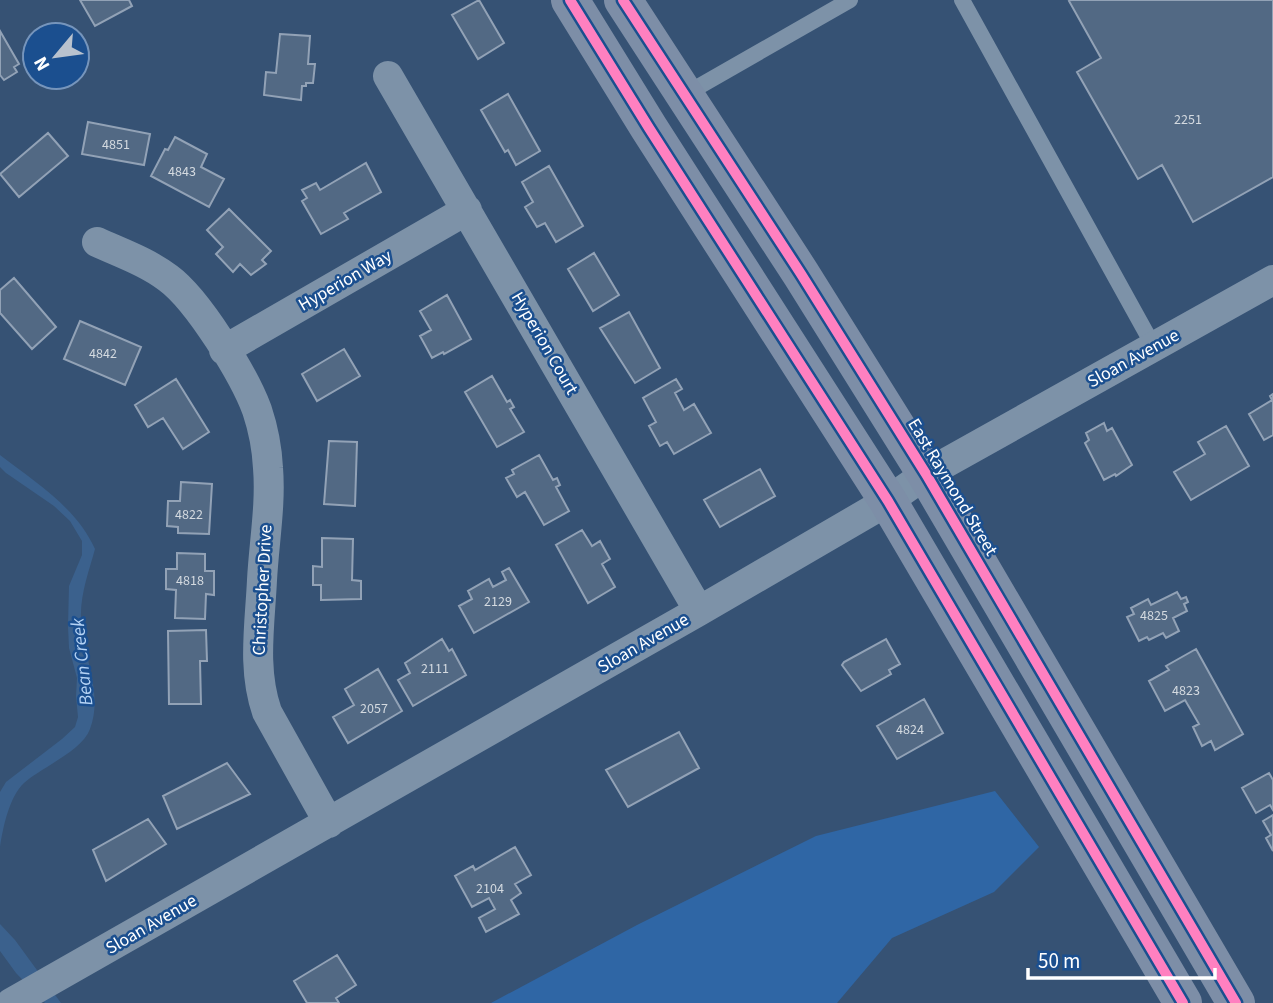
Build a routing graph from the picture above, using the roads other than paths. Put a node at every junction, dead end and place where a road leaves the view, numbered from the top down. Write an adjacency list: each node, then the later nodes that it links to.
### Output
1 (570, 0): 13 (main road)
2 (623, 0): 6 (main road, East Raymond Street)
3 (850, 0): 6 (lane)
4 (962, 0): 10 (lane)
5 (388, 76): 7 (street, Hyperion Court)
6 (684, 95): 12 (main road, East Raymond Street)
7 (467, 210): 11 (street, Hyperion Way); 14 (street, Hyperion Court)
8 (97, 242): 11 (street, Christopher Drive)
9 (1273, 280): 10 (street, Sloan Avenue)
10 (1154, 347): 12 (street, Sloan Avenue)
11 (224, 350): 15 (street, Christopher Drive)
12 (926, 474): 13 (street, Sloan Avenue); 18 (main road, East Raymond Street)
13 (888, 501): 14 (street, Sloan Avenue); 17 (main road)
14 (699, 611): 15 (street, Sloan Avenue)
15 (328, 823): 16 (street, Sloan Avenue)
16 (11, 1003)
17 (1183, 1003)
18 (1236, 1003)

